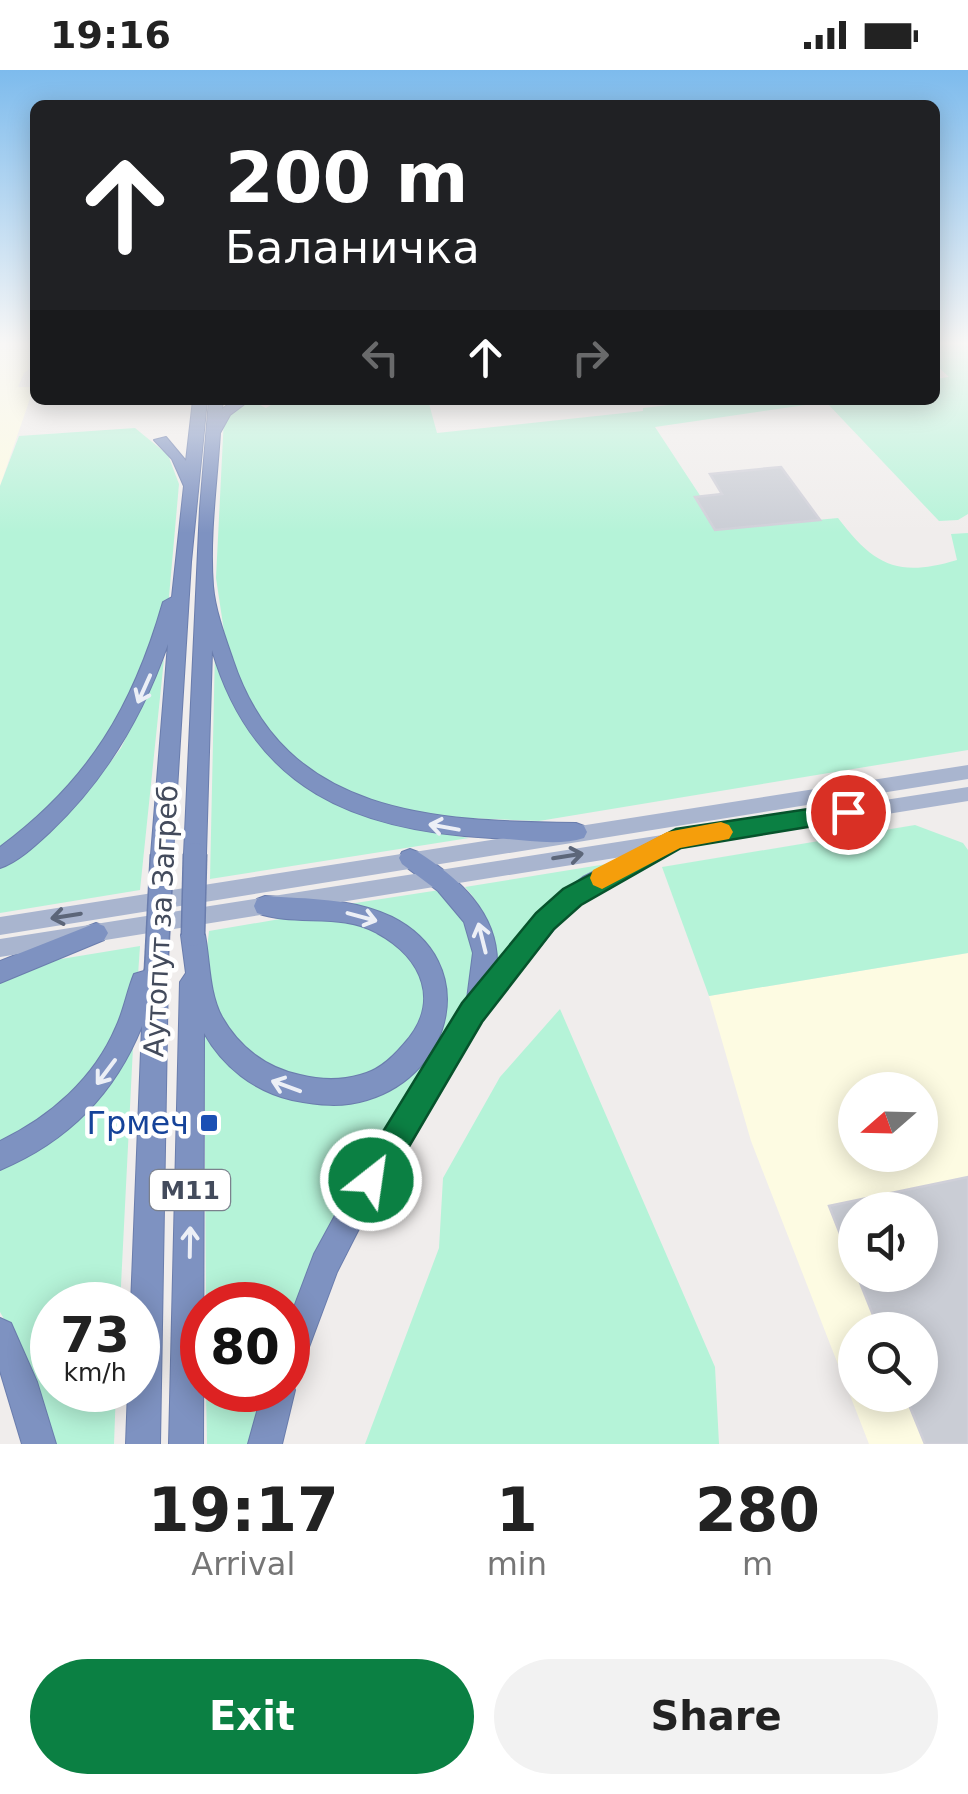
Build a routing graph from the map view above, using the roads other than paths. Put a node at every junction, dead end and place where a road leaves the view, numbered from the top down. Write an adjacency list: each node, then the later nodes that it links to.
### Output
1 (199, 405): 6 (highway, Аутопут за Загреб)
2 (215, 405): 4 (highway, Аутопут за Загреб / M11)
3 (235, 405): 4 (highway)
4 (212, 436): 8 (highway, Аутопут за Загреб / M11)
5 (160, 440): 6 (highway)
6 (191, 488): 7 (highway, Аутопут за Загреб)
7 (183, 562): 16 (highway, one-way to 16); 25 (highway, Аутопут за Загреб, bridge)
8 (205, 586): 14 (highway, one-way to 8); 22 (highway, Аутопут за Загреб / M11, bridge)
9 (968, 772): 11 (main road)
10 (968, 794): 12 (main road)
11 (764, 803): 12 (main road); 13 (main road)
12 (774, 823): 13 (main road)
13 (673, 828): 14 (main road); 17 (main road, one-way to 13); 26 (highway)
14 (576, 832): 15 (main road)
15 (410, 858): 17 (highway); 19 (main road)
16 (0, 860)
17 (440, 876): 18 (main road); 26 (highway, one-way to 17)
18 (265, 906): 19 (main road); 22 (highway, one-way to 22)
19 (131, 916): 20 (main road, one-way to 20); 21 (main road)
20 (0, 926)
21 (96, 932): 23 (main road); 24 (highway)
22 (193, 935): 33 (highway, Аутопут за Загреб / M11, one-way to 22)
23 (0, 948)
24 (0, 972)
25 (150, 977): 27 (highway, one-way to 27); 32 (highway, Аутопут за Загреб / M11)
26 (472, 1012): 28 (highway)
27 (0, 1156)
28 (310, 1305)
29 (0, 1334): 31 (highway)
30 (273, 1412): 34 (highway)
31 (39, 1444)
32 (143, 1444)
33 (186, 1444)
34 (265, 1444)

